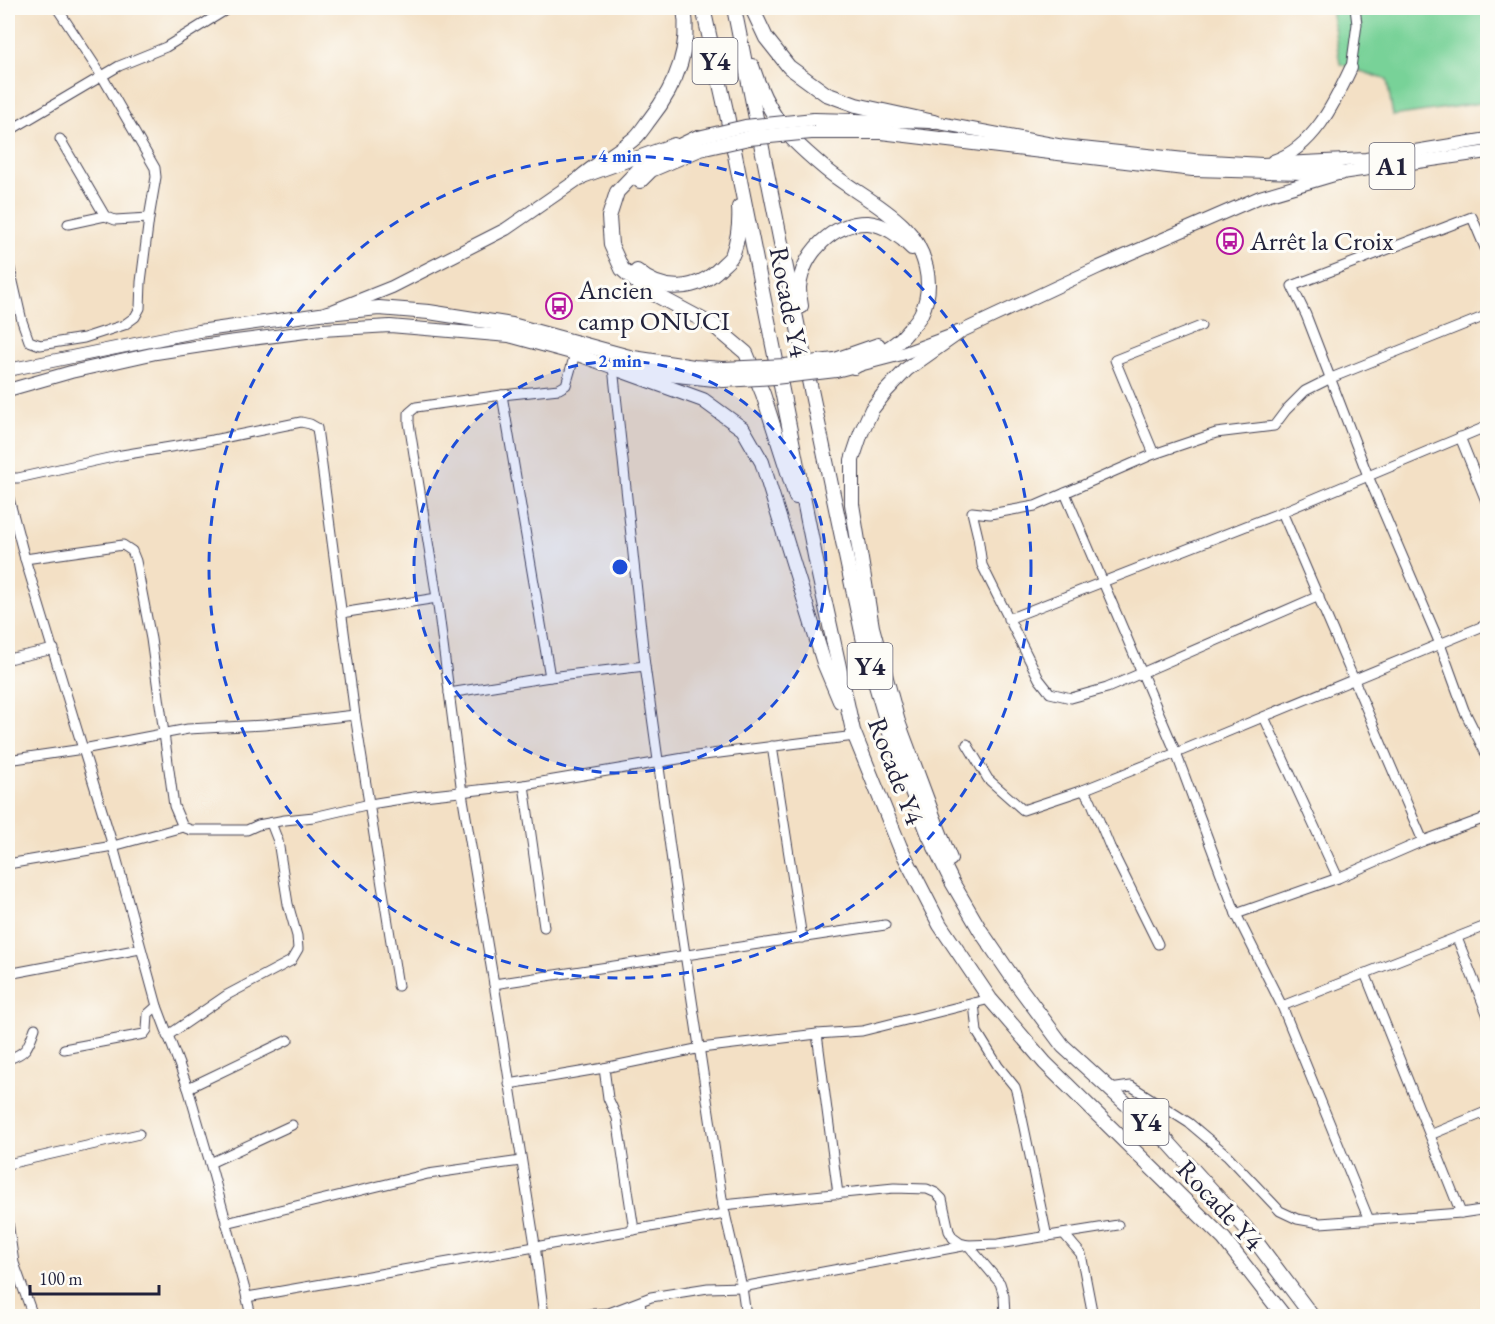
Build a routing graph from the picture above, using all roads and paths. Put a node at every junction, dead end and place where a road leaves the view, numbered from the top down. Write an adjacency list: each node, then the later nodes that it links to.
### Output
1 (57, 8): 9 (street)
2 (229, 8): 9 (street)
3 (684, 8): 20 (highway)
4 (703, 8): 10 (highway, Rocade Y4 / Y4)
5 (734, 8): 32 (highway); 37 (highway, Rocade Y4 / Y4)
6 (752, 8): 11 (highway)
7 (1355, 8): 8 (street)
8 (1351, 68): 18 (main road)
9 (102, 76): 13 (street); 22 (street)
10 (727, 115): 16 (highway); 50 (highway, Rocade Y4 / Y4)
11 (934, 122): 12 (main road); 18 (main road)
12 (813, 125): 16 (highway, bridge); 19 (highway)
13 (8, 136)
14 (60, 139): 21 (street)
15 (1488, 139): 18 (main road, A1)
16 (699, 143): 20 (main road); 50 (highway)
17 (1488, 152): 19 (main road, A1)
18 (1262, 164)
19 (1341, 173): 29 (main road, A1)
20 (580, 178): 26 (main road)
21 (105, 216): 22 (street); 23 (street)
22 (149, 218): 25 (street)
23 (68, 224)
24 (1488, 255): 36 (street)
25 (8, 260)
26 (327, 313): 34 (main road); 35 (highway)
27 (1488, 315): 36 (street)
28 (1201, 326): 42 (street)
29 (958, 333): 32 (main road); 91 (highway)
30 (575, 354): 33 (main road); 38 (main road); 39 (street)
31 (836, 366): 32 (main road); 35 (highway, bridge); 37 (highway)
32 (854, 367)
33 (617, 369): 35 (main road); 60 (street); 68 (highway)
34 (8, 370)
35 (723, 375)
36 (1330, 378): 42 (street); 43 (street)
37 (810, 385): 91 (highway, Rocade Y4 / Y4)
38 (8, 390)
39 (502, 395): 53 (street); 62 (street)
40 (1488, 426): 41 (street)
41 (1460, 437): 43 (street); 47 (street)
42 (1154, 454): 45 (street)
43 (1368, 476): 48 (street); 57 (street)
44 (8, 478): 54 (street)
45 (1065, 493): 51 (street); 55 (street)
46 (8, 495): 49 (street)
47 (1488, 506)
48 (1282, 512): 51 (street); 52 (street)
49 (25, 560): 58 (street); 67 (street)
50 (817, 566): 68 (highway, Rocade Y4 / Y4)
51 (1102, 583): 55 (street); 61 (street)
52 (1319, 597): 61 (street); 63 (street)
53 (437, 598): 54 (street); 64 (street)
54 (341, 613): 65 (street)
55 (1008, 619): 61 (street)
56 (1488, 624): 57 (street)
57 (1440, 644): 63 (street); 73 (street)
58 (54, 649): 59 (street); 71 (street)
59 (8, 659)
60 (645, 666): 62 (street); 75 (street)
61 (1142, 673): 72 (street)
62 (550, 677): 64 (street)
63 (1353, 680): 66 (street); 83 (street)
64 (449, 693): 78 (street)
65 (355, 715): 67 (street); 79 (street)
66 (1264, 717): 72 (street); 86 (street)
67 (164, 733): 71 (street); 82 (street)
68 (854, 733): 70 (street); 101 (highway, Rocade Y4 / Y4)
69 (967, 744): 77 (street)
70 (772, 746): 75 (street); 92 (street)
71 (83, 749): 74 (street); 84 (street)
72 (1176, 753): 77 (street); 87 (street)
73 (1488, 758)
74 (8, 760)
75 (658, 762): 76 (street); 96 (street)
76 (524, 785): 78 (street); 90 (street)
77 (1083, 790): 94 (street)
78 (462, 793): 79 (street); 99 (street)
79 (370, 804): 81 (street); 100 (street)
80 (1488, 817): 83 (street)
81 (271, 823): 82 (street); 108 (street)
82 (183, 827): 84 (street)
83 (1423, 842): 86 (street)
84 (113, 846): 85 (street); 95 (street)
85 (8, 864)
86 (1338, 878): 87 (street)
87 (1236, 914): 104 (street)
88 (1488, 925): 93 (street)
89 (885, 926): 92 (street)
90 (544, 927)
91 (980, 930): 116 (highway, Rocade Y4 / Y4)
92 (802, 938): 96 (street)
93 (1457, 938): 97 (street); 105 (street)
94 (1158, 944)
95 (140, 949): 98 (street); 103 (street)
96 (685, 955): 99 (street); 110 (street)
97 (1365, 973): 104 (street); 120 (street)
98 (8, 974)
99 (495, 984): 114 (street)
100 (398, 986)
101 (990, 999): 102 (street); 149 (highway, Rocade Y4 / Y4)
102 (974, 1004): 107 (street); 134 (street)
103 (157, 1006): 108 (street); 111 (street)
104 (1282, 1006): 128 (street)
105 (1488, 1016)
106 (35, 1028): 112 (street)
107 (817, 1034): 110 (street); 124 (street)
108 (167, 1036): 115 (street)
109 (288, 1040): 115 (street)
110 (701, 1048): 113 (street); 125 (street)
111 (64, 1049)
112 (8, 1059)
113 (604, 1068): 114 (street); 132 (street)
114 (509, 1084): 121 (street)
115 (188, 1088): 122 (street)
116 (1110, 1089): 128 (street); 150 (highway, Rocade Y4 / Y4)
117 (1488, 1111): 120 (street)
118 (292, 1125): 122 (street)
119 (139, 1134): 123 (street)
120 (1430, 1135): 127 (street)
121 (521, 1161): 130 (street); 135 (street)
122 (210, 1163): 130 (street)
123 (8, 1164)
124 (838, 1194): 125 (street); 136 (street)
125 (724, 1209): 132 (street); 138 (street)
126 (1488, 1209): 127 (street)
127 (1461, 1213): 128 (street)
128 (1369, 1220)
129 (8, 1222): 137 (street)
130 (226, 1223): 139 (street)
131 (1118, 1225): 133 (street)
132 (634, 1230): 135 (street)
133 (1064, 1234): 134 (street); 148 (street)
134 (1047, 1237): 136 (street)
135 (535, 1245): 139 (street); 143 (street)
136 (968, 1245): 138 (street); 147 (street)
137 (11, 1264): 141 (street)
138 (742, 1287): 140 (street); 146 (street)
139 (247, 1297): 142 (street)
140 (640, 1302): 144 (street); 145 (street)
141 (33, 1317)
142 (251, 1317)
143 (544, 1317)
144 (563, 1317)
145 (642, 1317)
146 (746, 1317)
147 (1005, 1317)
148 (1093, 1317)
149 (1284, 1317)
150 (1312, 1317)

